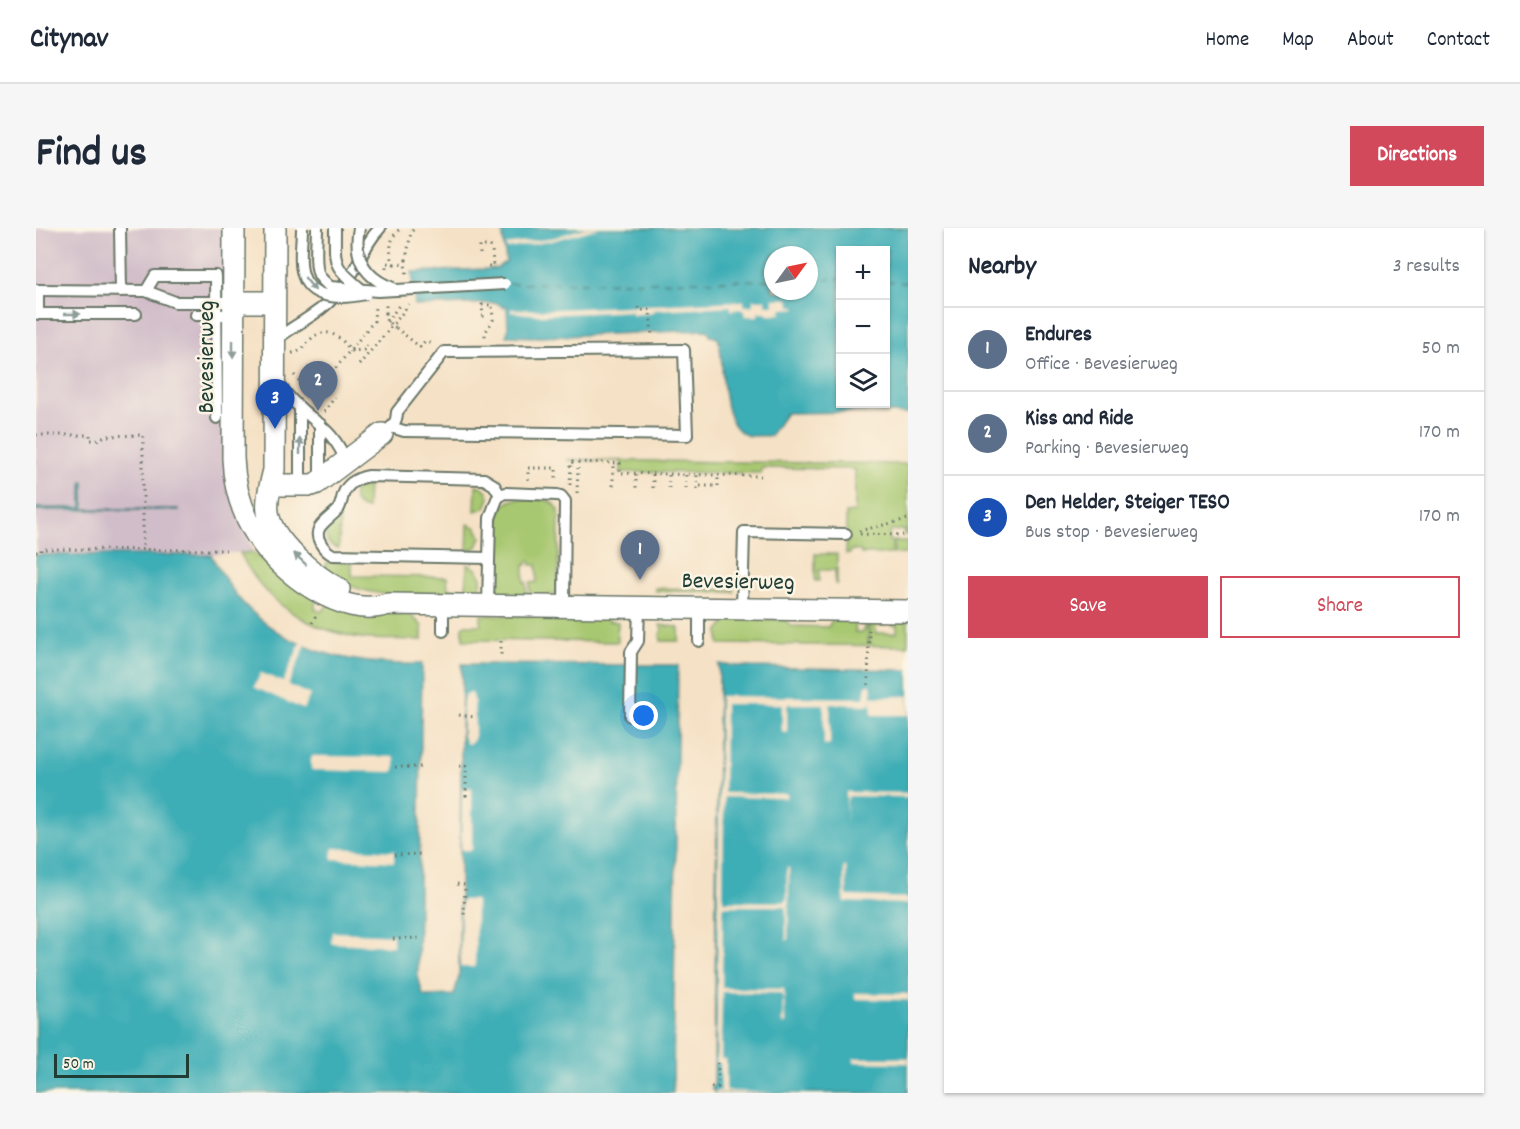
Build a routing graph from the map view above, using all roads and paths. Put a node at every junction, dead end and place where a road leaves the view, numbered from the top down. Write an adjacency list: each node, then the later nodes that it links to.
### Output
1 (120, 228): 18 (lane)
2 (275, 228): 22 (street, Bevesierweg)
3 (302, 228): 20 (lane, one-way to 20, bridge)
4 (317, 228): 17 (lane, bridge)
5 (335, 228): 17 (lane, bridge)
6 (358, 228): 21 (lane, bridge)
7 (380, 228): 34 (lane)
8 (401, 228): 12 (path)
9 (415, 228): 13 (path, bridge)
10 (233, 229): 25 (street, Bevesierweg)
11 (480, 254): 14 (path)
12 (391, 259)
13 (394, 264)
14 (486, 266)
15 (505, 284): 21 (lane, bridge)
16 (37, 290): 18 (lane); 28 (lane, one-way to 28)
17 (361, 290): 20 (lane, bridge)
18 (121, 291): 19 (lane)
19 (146, 291): 25 (lane); 25 (lane)
20 (378, 291): 21 (lane, bridge)
21 (398, 294): 31 (path, bridge)
22 (274, 302): 25 (street); 34 (street, Bevesierweg)
23 (410, 302): 38 (path)
24 (386, 303): 31 (path, bridge)
25 (222, 306): 29 (lane); 42 (lane); 56 (street, Bevesierweg, one-way to 56)
26 (375, 306): 37 (path)
27 (639, 307): 32 (path)
28 (136, 314)
29 (196, 315)
30 (482, 316): 33 (path)
31 (389, 323): 36 (path)
32 (652, 335)
33 (485, 337)
34 (275, 341): 39 (street, Bevesierweg)
35 (367, 345): 37 (path)
36 (417, 345)
37 (351, 351): 40 (path)
38 (359, 365)
39 (274, 379): 41 (lane); 57 (street, Bevesierweg)
40 (314, 396)
41 (300, 408): 43 (lane); 55 (lane, one-way to 41)
42 (217, 418)
43 (320, 424): 46 (lane); 55 (lane)
44 (387, 431): 44 (lane); 46 (street)
45 (36, 435): 70 (path)
46 (346, 462): 55 (street)
47 (613, 463): 48 (path); 58 (path); 59 (path)
48 (636, 474): 49 (path); 60 (path)
49 (653, 474): 50 (path); 61 (path)
50 (669, 474): 51 (path); 62 (path)
51 (686, 475): 52 (path); 63 (path)
52 (697, 475): 53 (path); 53 (path)
53 (718, 475): 54 (path)
54 (761, 476)
55 (310, 483): 57 (street)
56 (236, 485): 57 (street); 74 (street, Bevesierweg)
57 (271, 485): 74 (street, Bevesierweg, one-way to 57)
58 (613, 486)
59 (570, 488)
60 (636, 488)
61 (653, 488)
62 (669, 488)
63 (686, 488)
64 (528, 493): 65 (lane); 66 (lane); 66 (path)
65 (501, 495): 73 (lane); 73 (lane)
66 (555, 495): 77 (lane)
67 (908, 519): 68 (path)
68 (846, 534): 69 (path); 80 (lane)
69 (903, 535)
70 (143, 549): 71 (path); 72 (path)
71 (226, 550)
72 (36, 552)
73 (489, 558): 76 (lane)
74 (388, 604): 75 (street, Bevesierweg)
75 (443, 605): 76 (street, Bevesierweg); 84 (lane)
76 (488, 605): 77 (street, Bevesierweg)
77 (564, 606): 78 (street, Bevesierweg)
78 (639, 607): 79 (street, Bevesierweg); 91 (lane)
79 (699, 609): 80 (street, Bevesierweg); 87 (lane)
80 (742, 609): 82 (street, Bevesierweg)
81 (318, 611): 83 (path)
82 (908, 611)
83 (312, 624)
84 (443, 631)
85 (869, 634): 89 (path)
86 (501, 641): 88 (path)
87 (699, 641)
88 (501, 658)
89 (868, 685)
90 (459, 715): 92 (path)
91 (630, 716)
92 (474, 717)
93 (459, 766): 96 (path)
94 (395, 767): 95 (path)
95 (423, 767)
96 (466, 798)
97 (394, 855): 98 (path)
98 (422, 855)
99 (457, 884): 100 (path)
100 (464, 915)
101 (421, 938): 102 (path)
102 (393, 939)
103 (718, 1063): 104 (path)
104 (711, 1087)

